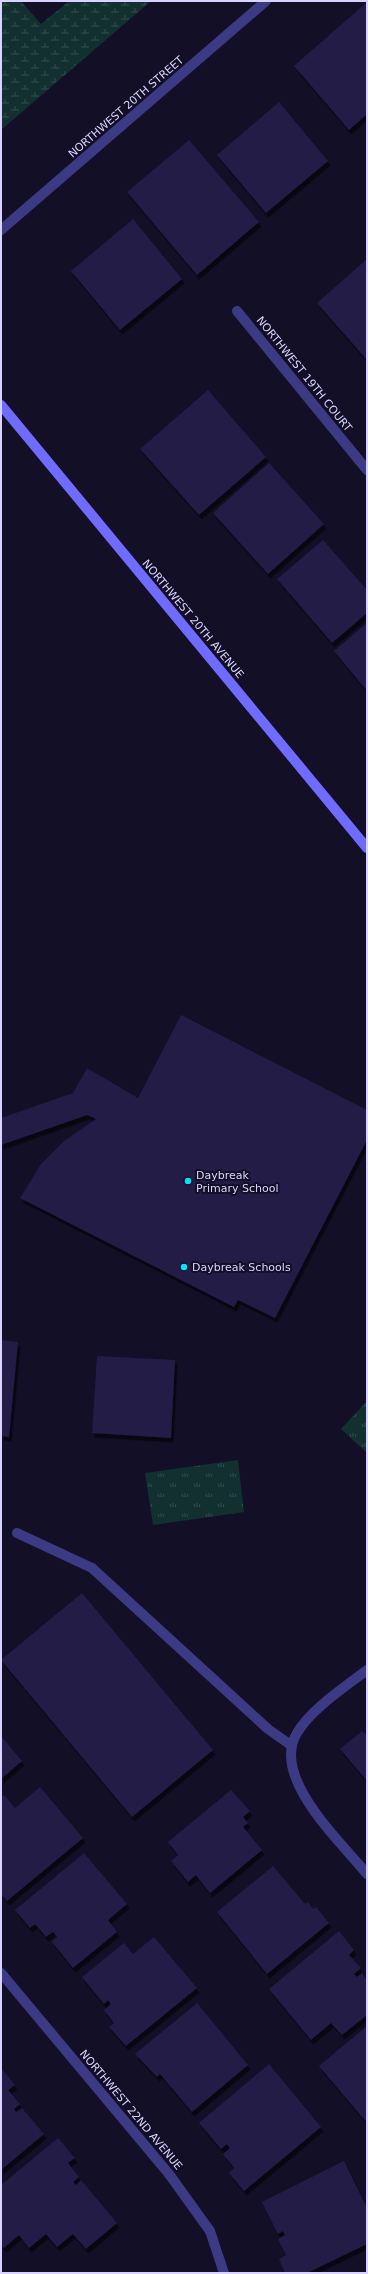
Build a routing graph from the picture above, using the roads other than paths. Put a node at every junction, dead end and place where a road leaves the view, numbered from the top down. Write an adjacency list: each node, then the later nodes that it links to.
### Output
1 (266, 1): 2 (street, NORTHWEST 20TH STREET)
2 (1, 230)
3 (237, 312): 5 (street, NORTHWEST 19TH COURT)
4 (1, 405): 6 (street, NORTHWEST 20TH AVENUE)
5 (367, 470)
6 (367, 848)
7 (17, 1533): 9 (street)
8 (367, 1670): 9 (street)
9 (292, 1746): 10 (street)
10 (367, 1874)
11 (1, 1973): 12 (street, NORTHWEST 22ND AVENUE)
12 (224, 2273)

